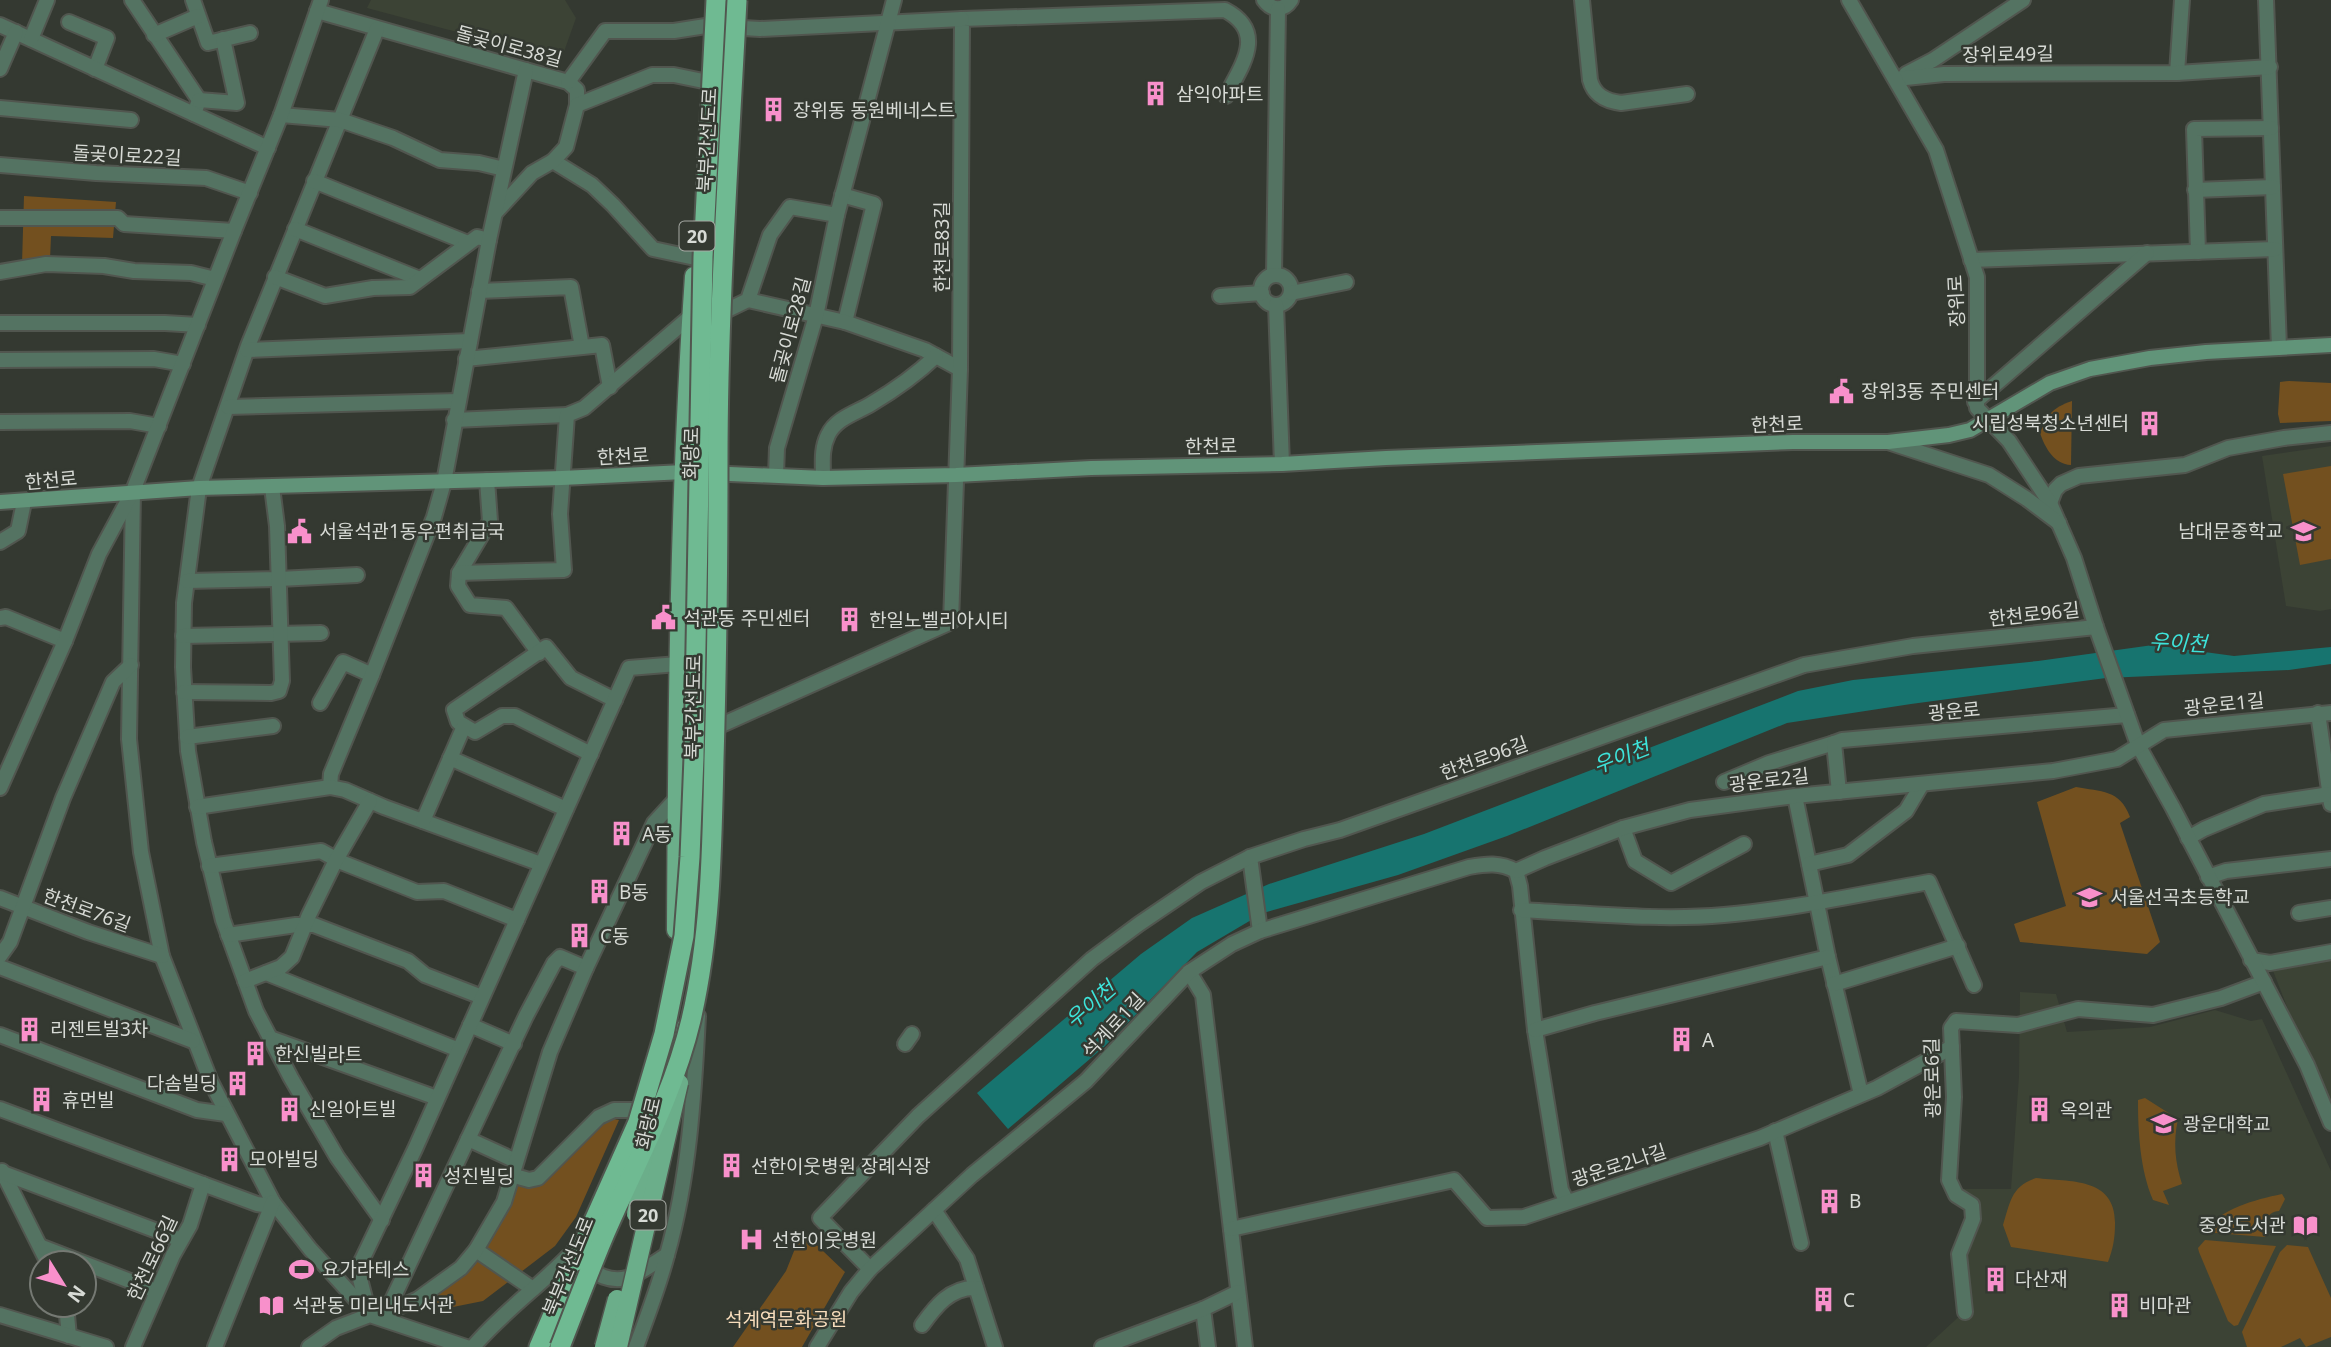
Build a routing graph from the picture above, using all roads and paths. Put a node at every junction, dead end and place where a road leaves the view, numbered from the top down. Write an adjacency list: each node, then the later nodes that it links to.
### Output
1 (47, 0): 27 (street)
2 (132, 0): 26 (street)
3 (192, 0): 17 (street)
4 (715, 0): 22 (main road, 화랑로 / 20); 256 (highway, 북부간선도로, bridge)
5 (727, 0): 22 (main road, 화랑로 / 20)
6 (737, 0): 257 (highway, 북부간선도로, bridge)
7 (894, 0): 20 (street, 돌곶이로28길)
8 (1264, 0): 16 (street)
9 (1292, 0): 16 (street)
10 (1582, 0): 37 (street)
11 (1849, 0): 34 (street, 장위로)
12 (2023, 0): 34 (street, 장위로49길)
13 (2182, 0): 33 (street)
14 (2266, 0): 29 (street)
15 (319, 6): 23 (street, 돌곶이로38길); 43 (street)
16 (1278, 9): 69 (street)
17 (198, 16): 26 (street); 28 (street)
18 (962, 19): 20 (street); 38 (street); 95 (street, 한천로83길)
19 (69, 22): 31 (street)
20 (889, 23): 22 (street); 55 (street, 돌곶이로28길)
21 (0, 25): 24 (street)
22 (718, 26): 35 (street, 돌곶이로38길); 36 (main road, 화랑로 / 20); 82 (main road, 화랑로 / 20)
23 (377, 29): 32 (street, 돌곶이로38길); 45 (street)
24 (16, 32): 27 (street); 30 (street)
25 (250, 33): 28 (street)
26 (154, 35): 39 (street)
27 (31, 39): 31 (street)
28 (223, 40): 39 (street)
29 (2270, 67): 33 (street, 장위로49길); 46 (street)
30 (0, 69)
31 (95, 69): 42 (street)
32 (526, 70): 35 (street, 돌곶이로38길); 50 (street)
33 (2178, 73): 34 (street, 장위로49길)
34 (1896, 79): 67 (street, 장위로)
35 (568, 82): 40 (street)
36 (708, 82): 40 (street); 66 (main road, 화랑로 / 20)
37 (1687, 94)
38 (1226, 96)
39 (199, 100): 42 (street)
40 (577, 105): 48 (street)
41 (0, 108): 44 (street)
42 (194, 114): 47 (street)
43 (281, 115): 45 (street); 47 (street)
44 (131, 120)
45 (340, 120): 50 (street); 51 (street)
46 (2271, 128): 52 (street); 53 (street)
47 (268, 148): 54 (street)
48 (553, 161): 56 (street); 66 (street)
49 (0, 165): 54 (street, 돌곶이로22길)
50 (504, 169): 56 (street)
51 (314, 181): 59 (street); 62 (street)
52 (2273, 187): 53 (street); 63 (street)
53 (2195, 190): 64 (street)
54 (250, 193): 60 (street)
55 (842, 195): 57 (street, 돌곶이로28길); 83 (street)
56 (495, 213): 61 (street)
57 (837, 215): 78 (street); 81 (street, 돌곶이로28길)
58 (0, 218): 60 (street)
59 (295, 229): 70 (street); 72 (street)
60 (233, 231): 71 (street)
61 (489, 240): 62 (street); 74 (street)
62 (468, 243): 72 (street)
63 (2275, 249): 64 (street); 89 (street)
64 (2198, 252): 65 (street)
65 (2147, 253): 67 (street); 98 (street)
66 (695, 258): 80 (main road, 화랑로 / 20)
67 (1971, 260): 98 (street, 장위로)
68 (0, 272): 71 (street)
69 (1274, 275): 75 (street); 76 (street)
70 (275, 277): 72 (street); 90 (street)
71 (215, 279): 85 (street)
72 (420, 279)
73 (1346, 282): 76 (street)
74 (479, 291): 86 (street); 88 (street)
75 (1262, 293): 77 (street); 79 (street)
76 (1291, 293): 79 (street)
77 (1220, 296)
78 (748, 300): 81 (street); 82 (street)
79 (1276, 305): 109 (street)
80 (691, 316): 96 (street); 101 (main road, 화랑로 / 20)
81 (816, 316): 83 (street); 112 (street, 돌곶이로28길)
82 (712, 317): 100 (main road, 화랑로 / 20)
83 (845, 322): 91 (street)
84 (0, 323): 85 (street)
85 (198, 325): 94 (street)
86 (470, 341): 90 (street); 92 (street)
87 (2331, 345): 89 (main road)
88 (582, 347): 92 (street); 96 (street)
89 (2279, 348): 104 (main road, 한천로)
90 (247, 350): 99 (street)
91 (936, 356): 95 (street); 115 (street)
92 (466, 359): 97 (street)
93 (0, 360): 94 (street)
94 (183, 364): 106 (street)
95 (960, 369): 113 (street, 한천로83길)
96 (610, 387): 102 (street)
97 (458, 401): 99 (street); 103 (street)
98 (1975, 402): 104 (street)
99 (228, 407): 119 (street)
100 (712, 410): 101 (main road); 111 (main road, 화랑로 / 20)
101 (687, 412): 110 (main road, 화랑로 / 20)
102 (567, 415): 103 (street); 114 (street)
103 (454, 420): 117 (street)
104 (1987, 420): 108 (main road, 한천로); 123 (street)
105 (0, 422): 106 (street)
106 (159, 426): 120 (street)
107 (2331, 433): 123 (street)
108 (1888, 442): 109 (main road, 한천로); 124 (street)
109 (1282, 464): 113 (main road, 한천로)
110 (684, 472): 111 (main road, 한천로); 114 (main road, 한천로); 137 (main road, 화랑로 / 20)
111 (710, 472): 112 (main road, 한천로); 147 (main road, 화랑로 / 20)
112 (776, 475): 115 (main road, 한천로)
113 (956, 475): 115 (main road, 한천로); 147 (street, 한천로83길)
114 (562, 478): 116 (main road, 한천로); 126 (street)
115 (823, 478)
116 (487, 480): 117 (main road, 한천로); 126 (street)
117 (444, 482): 118 (main road, 한천로); 139 (street)
118 (272, 487): 119 (main road, 한천로); 128 (street)
119 (199, 488): 120 (main road, 한천로); 129 (street)
120 (133, 491): 122 (main road, 한천로); 135 (street); 138 (street)
121 (0, 502): 122 (main road, 한천로)
122 (24, 502): 125 (street)
123 (2050, 503): 124 (street)
124 (2061, 524): 131 (street)
125 (0, 542)
126 (459, 573): 136 (street)
127 (357, 575): 128 (street)
128 (279, 579): 129 (street); 133 (street)
129 (187, 581): 134 (street)
130 (0, 618): 135 (street)
131 (2097, 632): 143 (street); 171 (street, 한천로96길)
132 (321, 633): 133 (street)
133 (281, 634): 134 (street); 140 (street)
134 (183, 636): 140 (street)
135 (65, 640): 157 (street)
136 (539, 653): 141 (street); 146 (street)
137 (678, 664): 141 (street); 149 (main road, 화랑로 / 20)
138 (131, 665): 180 (street); 192 (street)
139 (372, 675): 142 (street); 156 (street)
140 (184, 692): 148 (street)
141 (615, 699): 152 (street)
142 (320, 703)
143 (2125, 712): 150 (street, 광운로); 151 (street)
144 (2324, 713): 151 (street, 광운로1길); 161 (street, 광운로1길)
145 (274, 726): 148 (street)
146 (464, 726): 152 (street); 153 (street)
147 (709, 730): 149 (street); 179 (main road, 화랑로 / 20)
148 (187, 737): 163 (street)
149 (677, 740): 160 (main road, 화랑로 / 20)
150 (1834, 743): 154 (street, 광운로); 158 (street)
151 (2138, 746): 155 (street, 광운로2길); 167 (street)
152 (591, 754): 164 (street)
153 (450, 758): 164 (street); 165 (street)
154 (1724, 782)
155 (1922, 784): 158 (street, 광운로2길); 173 (street)
156 (330, 787): 162 (street); 163 (street)
157 (0, 788)
158 (1839, 792): 159 (street, 광운로2길)
159 (1795, 796): 166 (street, 광운로2길); 173 (street)
160 (676, 799): 185 (main road, 화랑로 / 20); 196 (street)
161 (2330, 799): 167 (street)
162 (370, 801): 165 (street); 170 (street)
163 (197, 807): 174 (street)
164 (566, 808): 172 (street)
165 (423, 821): 172 (street)
166 (1623, 828): 168 (street); 175 (street, 광운로2길)
167 (2188, 838): 176 (street)
168 (1744, 844)
169 (2331, 859): 176 (street)
170 (336, 860): 174 (street); 184 (street); 186 (street)
171 (1251, 860): 187 (street); 237 (street, 한천로96길)
172 (541, 864): 184 (street)
173 (1809, 864): 178 (street)
174 (209, 866): 188 (street)
175 (1516, 871): 182 (street, 광운로2나길); 187 (street, 석계로1길)
176 (2208, 877): 194 (street)
177 (0, 898): 180 (street, 한천로76길)
178 (1817, 902): 182 (street); 189 (street); 193 (street)
179 (705, 906): 212 (main road, 화랑로 / 20); 236 (street, 화랑로)
180 (22, 907): 191 (street); 192 (street, 한천로76길)
181 (2331, 908): 183 (street)
182 (1521, 910): 205 (street, 광운로2나길)
183 (2299, 913)
184 (517, 920): 203 (street)
185 (677, 922): 212 (main road, 화랑로 / 20); 216 (street, 화랑로)
186 (306, 925): 188 (street); 198 (street); 203 (street)
187 (1258, 925): 197 (street, 석계로1길)
188 (228, 935): 199 (street)
189 (1958, 946): 201 (street); 202 (street)
190 (2331, 952): 194 (street)
191 (0, 956)
192 (162, 956): 208 (street)
193 (1828, 957): 201 (street); 205 (street)
194 (2251, 960): 200 (street)
195 (0, 967): 208 (street)
196 (586, 968): 209 (street); 221 (street)
197 (1189, 972): 228 (street, 석계로1길); 230 (street)
198 (267, 973): 199 (street); 211 (street)
199 (245, 981): 207 (street)
200 (2264, 982): 210 (street, 광운로6길); 218 (street)
201 (1834, 984): 213 (street)
202 (1974, 985)
203 (482, 997): 204 (street)
204 (470, 1025): 209 (street); 211 (street)
205 (1535, 1030): 227 (street, 광운로2나길)
206 (0, 1035): 217 (street)
207 (270, 1038): 214 (street); 229 (street)
208 (194, 1041): 217 (street)
209 (514, 1044): 220 (street)
210 (1951, 1047): 213 (street, 광운로2나길); 244 (street, 광운로6길)
211 (459, 1050): 214 (street)
212 (672, 1087): 258 (main road, 화랑로 / 20, bridge); 259 (main road, 화랑로 / 20, bridge)
213 (1861, 1094): 219 (street, 광운로2나길)
214 (437, 1098): 229 (street)
215 (0, 1109): 224 (street)
216 (639, 1110): 223 (street, 화랑로); 231 (street, 화랑로)
217 (226, 1114): 226 (street)
218 (2331, 1123)
219 (1775, 1131): 227 (street, 광운로2나길); 233 (street)
220 (468, 1139): 221 (street); 242 (street)
221 (516, 1161): 223 (street)
222 (2, 1170): 225 (street); 232 (street)
223 (511, 1175): 235 (street)
224 (203, 1184): 226 (street); 232 (street, 한천로66길)
225 (7, 1194): 234 (street)
226 (273, 1202): 246 (street); 252 (street)
227 (1567, 1202): 230 (street)
228 (934, 1210): 237 (street, 석계로1길); 238 (street)
229 (382, 1220): 246 (street)
230 (1231, 1228): 241 (street)
231 (587, 1236): 236 (street); 239 (street, 화랑로)
232 (181, 1240): 240 (street, 한천로66길)
233 (1801, 1243)
234 (42, 1247): 240 (street)
235 (477, 1250): 239 (street); 242 (street)
236 (667, 1255): 260 (street, 화랑로)
237 (870, 1269): 261 (street, 석계로1길)
238 (976, 1288): 248 (street); 262 (street)
239 (533, 1289): 255 (street, 화랑로)
240 (156, 1291): 251 (street, 한천로66길)
241 (1238, 1292): 243 (street); 265 (street)
242 (388, 1309): 246 (street)
243 (1203, 1309): 263 (street); 264 (street)
244 (1965, 1312)
245 (0, 1315): 249 (street)
246 (370, 1315): 253 (street); 254 (street)
247 (67, 1319): 249 (street)
248 (922, 1325)
249 (69, 1336): 250 (street)
250 (106, 1347)
251 (132, 1347)
252 (215, 1347)
253 (309, 1347)
254 (466, 1347)
255 (473, 1347)
256 (539, 1347)
257 (560, 1347)
258 (604, 1347)
259 (618, 1347)
260 (636, 1347)
261 (817, 1347)
262 (996, 1347)
263 (1102, 1347)
264 (1208, 1347)
265 (1245, 1347)

